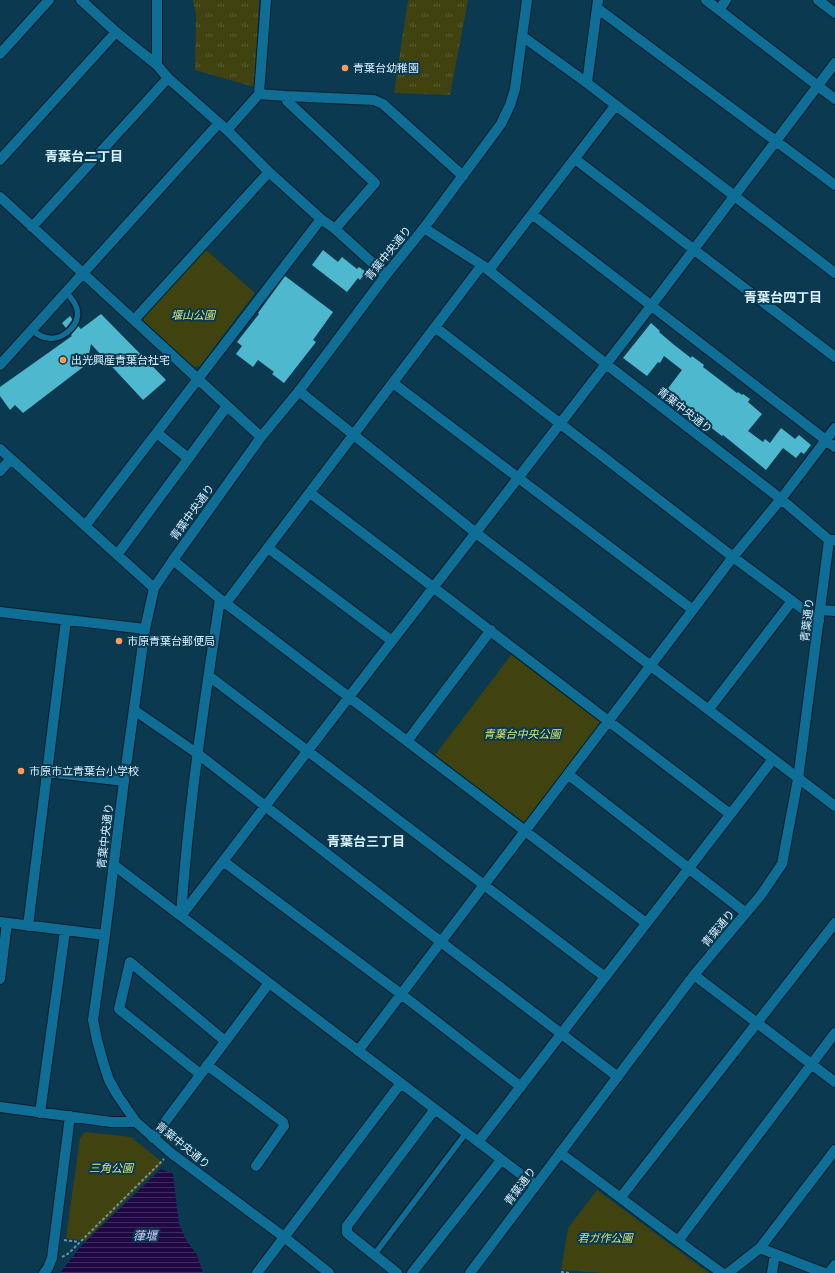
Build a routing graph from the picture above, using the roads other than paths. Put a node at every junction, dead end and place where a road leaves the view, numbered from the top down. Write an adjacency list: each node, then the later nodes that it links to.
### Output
1 (49, 0): 14 (street)
2 (82, 0): 12 (street)
3 (157, 0): 16 (street)
4 (266, 0): 20 (street)
5 (526, 0): 13 (street)
6 (706, 0): 10 (street)
7 (726, 0): 10 (street)
8 (818, 0): 11 (street)
9 (597, 4): 18 (street); 25 (street)
10 (719, 10): 19 (street)
11 (835, 13)
12 (116, 32): 16 (street); 27 (street)
13 (522, 36): 18 (street); 29 (street)
14 (0, 54)
15 (835, 63): 19 (street)
16 (157, 65): 17 (street)
17 (168, 78): 24 (street); 35 (street)
18 (587, 83): 23 (street)
19 (818, 86): 22 (street); 25 (street)
20 (259, 94): 21 (street); 24 (street)
21 (286, 96): 29 (street); 37 (street)
22 (835, 99)
23 (616, 106): 26 (street); 31 (street)
24 (223, 126): 28 (street); 41 (street)
25 (777, 141): 30 (street); 31 (street)
26 (575, 159): 33 (street); 38 (street)
27 (0, 160)
28 (269, 172): 34 (street); 45 (street)
29 (463, 176): 36 (street)
30 (835, 185)
31 (735, 196): 38 (street); 40 (street)
32 (0, 197): 35 (street)
33 (532, 214): 39 (street); 44 (street)
34 (322, 219): 37 (street); 51 (street)
35 (32, 227): 41 (street)
36 (424, 228): 39 (street, 青葉中央通り); 42 (street, 青葉中央通り)
37 (334, 229): 42 (street)
38 (693, 250): 44 (street); 48 (street)
39 (486, 267): 46 (street); 49 (street, 青葉中央通り)
40 (835, 273)
41 (84, 274): 43 (street); 45 (street)
42 (386, 275): 53 (street, 青葉中央通り)
43 (67, 293): 47 (street); 47 (lane)
44 (652, 306): 49 (street); 60 (street)
45 (134, 320): 51 (street)
46 (435, 327): 52 (street); 55 (street)
47 (32, 330): 50 (street)
48 (835, 357)
49 (606, 364): 55 (street); 68 (street, 青葉中央通り)
50 (0, 365)
51 (198, 379): 54 (street); 57 (street)
52 (393, 383): 58 (street); 66 (street)
53 (298, 391): 58 (street); 59 (street, 青葉中央通り)
54 (227, 406): 59 (street); 63 (street)
55 (561, 424): 66 (street); 74 (street)
56 (835, 428): 60 (street)
57 (157, 433): 63 (street); 69 (street)
58 (354, 434): 67 (street); 70 (street)
59 (261, 437): 75 (street, 青葉中央通り)
60 (826, 440): 61 (street); 68 (street)
61 (835, 447)
62 (0, 450): 64 (street)
63 (188, 458): 73 (street)
64 (11, 459): 65 (street); 69 (street)
65 (0, 470)
66 (519, 478): 70 (street); 80 (street)
67 (310, 493): 72 (street); 76 (street)
68 (781, 499): 71 (street, 青葉中央通り); 74 (street)
69 (85, 526): 73 (street)
70 (476, 533): 76 (street); 89 (street)
71 (832, 540): 81 (street, 青葉通り)
72 (268, 548): 79 (street); 88 (street)
73 (117, 555): 77 (street)
74 (733, 557): 78 (street); 80 (street)
75 (172, 560): 77 (street, 青葉中央通り); 79 (street)
76 (434, 587): 87 (street); 88 (street)
77 (154, 588): 86 (street, 青葉中央通り)
78 (792, 600): 85 (street); 92 (street)
79 (223, 601): 90 (street); 91 (street)
80 (694, 610): 89 (street)
81 (820, 610): 82 (street); 85 (street, 青葉通り)
82 (835, 611)
83 (0, 612): 84 (street)
84 (66, 620): 86 (street); 99 (street)
85 (819, 621): 101 (street, 青葉通り)
86 (145, 629): 93 (street, 青葉中央通り)
87 (491, 630): 94 (street); 95 (street)
88 (392, 641): 91 (street)
89 (652, 665): 92 (street); 94 (street)
90 (209, 676): 96 (street); 97 (street)
91 (349, 696): 95 (street); 96 (street)
92 (709, 709): 98 (street)
93 (134, 710): 97 (street); 102 (street, 青葉中央通り)
94 (609, 722): 100 (street); 105 (street)
95 (408, 740): 106 (street)
96 (308, 751): 103 (street); 110 (street)
97 (198, 754): 103 (street); 112 (street)
98 (773, 759): 101 (street); 105 (street)
99 (47, 772): 102 (street); 116 (street)
100 (569, 775): 106 (street); 109 (street)
101 (798, 779): 104 (street); 111 (street, 青葉通り)
102 (124, 780): 108 (street, 青葉中央通り)
103 (265, 806): 107 (street); 119 (street)
104 (835, 806)
105 (730, 814): 109 (street)
106 (526, 831): 110 (street); 114 (street)
107 (223, 861): 112 (street); 124 (street)
108 (114, 865): 112 (street); 118 (street, 青葉中央通り)
109 (689, 868): 111 (street); 114 (street)
110 (484, 885): 119 (street); 121 (street)
111 (746, 913): 120 (street, 青葉通り)
112 (181, 916): 123 (street)
113 (4, 923): 116 (street); 122 (street)
114 (646, 923): 121 (street)
115 (835, 923): 125 (street)
116 (28, 926): 117 (street)
117 (65, 931): 118 (street); 139 (street)
118 (105, 936): 141 (street, 青葉中央通り)
119 (441, 942): 124 (street); 127 (street)
120 (694, 975): 125 (street); 133 (street, 青葉通り)
121 (605, 978): 127 (street)
122 (0, 979)
123 (268, 983): 128 (street); 129 (street)
124 (401, 994): 129 (street); 136 (street)
125 (757, 1023): 130 (street); 150 (street)
126 (835, 1033): 130 (street)
127 (562, 1034): 133 (street); 136 (street)
128 (225, 1041): 131 (street); 132 (street)
129 (358, 1051): 135 (street)
130 (812, 1064): 134 (street); 152 (street)
131 (207, 1065): 132 (street); 148 (street)
132 (200, 1074): 143 (street)
133 (618, 1076): 146 (street, 青葉通り)
134 (835, 1082)
135 (401, 1084): 138 (street); 151 (street)
136 (521, 1087): 144 (street)
137 (0, 1107): 139 (street)
138 (435, 1109): 142 (street); 155 (street)
139 (40, 1113): 140 (street)
140 (70, 1116): 141 (street); 157 (street)
141 (136, 1122): 143 (street, 青葉中央通り)
142 (466, 1133): 144 (street); 155 (lane)
143 (153, 1138): 151 (street, 青葉中央通り)
144 (478, 1142): 147 (street)
145 (835, 1150): 153 (street)
146 (560, 1153): 149 (street, 青葉通り); 150 (street)
147 (501, 1160): 149 (street); 161 (street)
148 (256, 1166)
149 (535, 1185): 162 (street, 青葉通り)
150 (621, 1197): 152 (street)
151 (284, 1237): 158 (street); 159 (street, 青葉中央通り)
152 (678, 1241): 163 (street)
153 (760, 1248): 154 (street); 164 (street)
154 (775, 1254): 165 (street); 166 (street)
155 (374, 1255): 160 (street)
156 (835, 1264): 167 (street)
157 (44, 1273)
158 (257, 1273)
159 (329, 1273)
160 (398, 1273)
161 (412, 1273)
162 (470, 1273)
163 (722, 1273)
164 (728, 1273)
165 (772, 1273)
166 (824, 1273)
167 (829, 1273)

